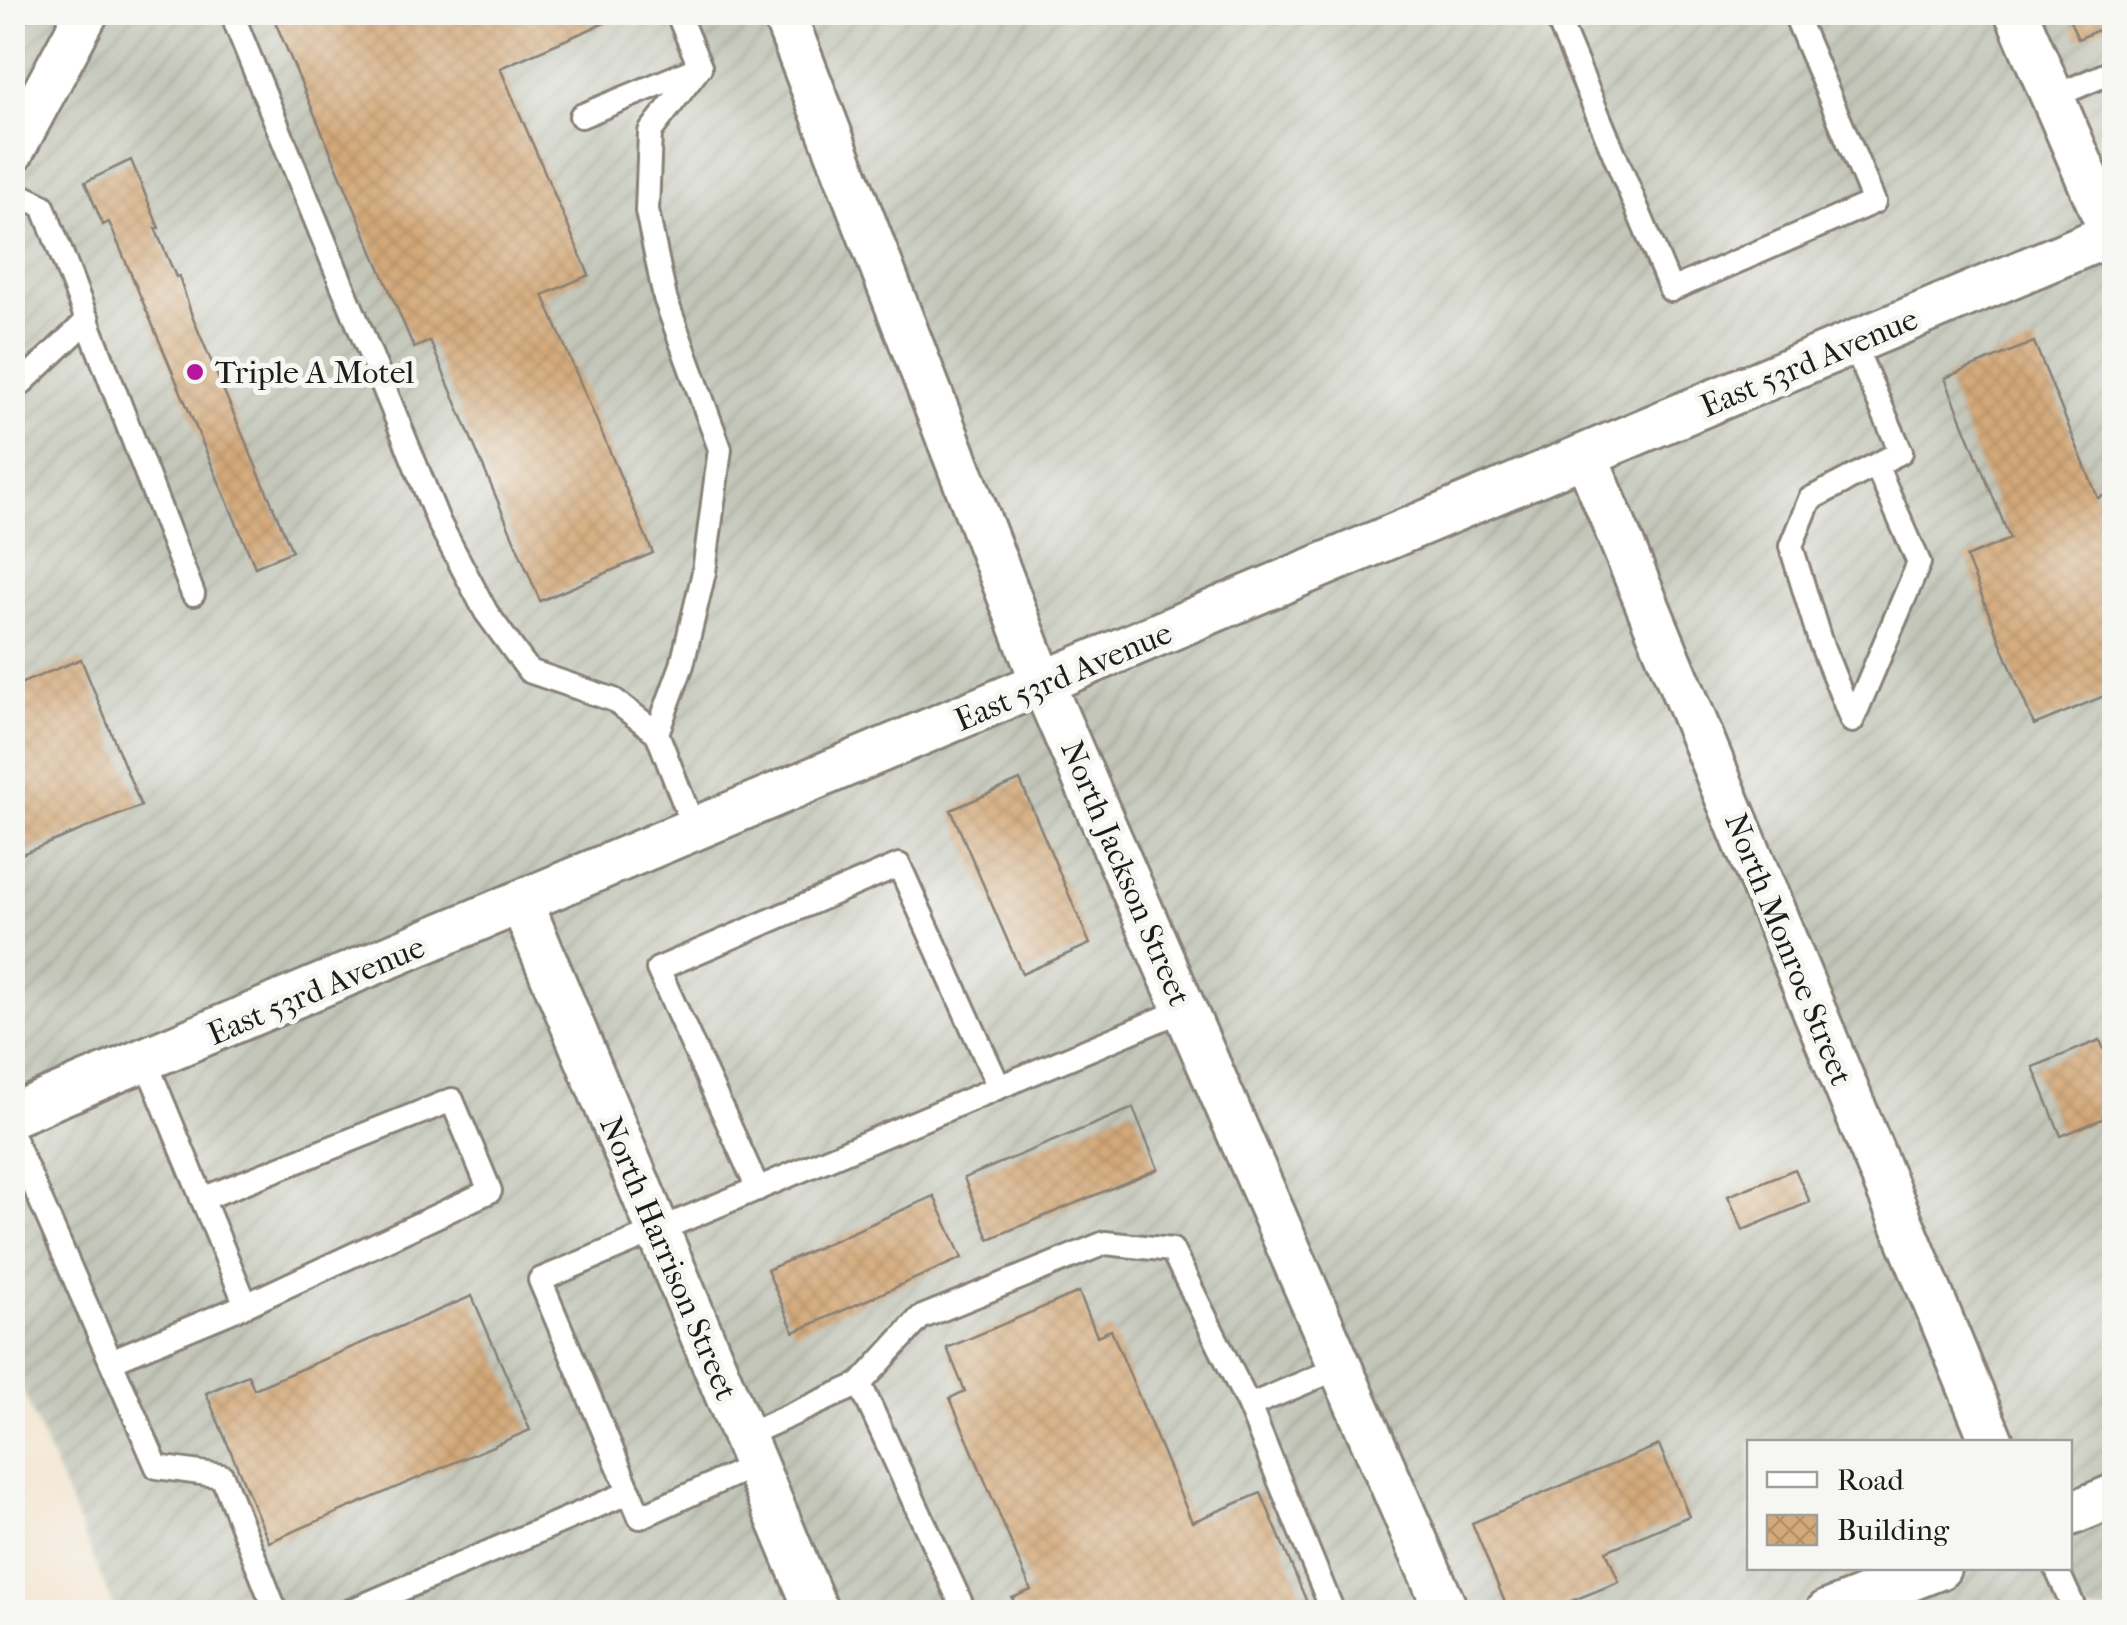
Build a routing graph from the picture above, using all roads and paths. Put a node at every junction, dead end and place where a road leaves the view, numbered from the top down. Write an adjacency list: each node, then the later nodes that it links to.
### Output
1 (87, 12): 12 (street)
2 (239, 12): 22 (lane)
3 (677, 12): 8 (lane)
4 (783, 12): 21 (street, North Jackson Street)
5 (1555, 12): 6 (lane)
6 (1794, 12)
7 (2016, 12): 10 (street)
8 (700, 67): 11 (lane); 22 (lane)
9 (2114, 71): 10 (lane)
10 (2053, 97): 14 (street)
11 (581, 116)
12 (12, 152)
13 (12, 191): 15 (lane)
14 (2114, 235): 16 (street, East 53rd Avenue)
15 (88, 320): 17 (lane); 20 (lane)
16 (1854, 343): 18 (street, East 53rd Avenue); 19 (lane)
17 (12, 392)
18 (1586, 456): 21 (street, East 53rd Avenue); 38 (street, North Monroe Street)
19 (1876, 464): 19 (lane)
20 (193, 594)
21 (1044, 684): 23 (street, East 53rd Avenue); 25 (street, North Jackson Street)
22 (657, 733): 23 (lane)
23 (695, 831): 24 (street, East 53rd Avenue)
24 (522, 904): 26 (street, East 53rd Avenue); 32 (street, North Harrison Street)
25 (1185, 1009): 27 (lane); 35 (street, North Jackson Street)
26 (146, 1062): 28 (street, East 53rd Avenue); 31 (lane)
27 (999, 1088): 30 (lane); 30 (lane)
28 (12, 1116)
29 (12, 1136): 34 (lane)
30 (758, 1188): 32 (lane)
31 (202, 1199): 33 (lane); 33 (lane)
32 (658, 1230): 39 (street, North Harrison Street); 40 (lane)
33 (246, 1305): 34 (lane)
34 (111, 1361): 45 (lane)
35 (1340, 1367): 37 (lane); 50 (street, North Jackson Street)
36 (860, 1384): 37 (lane); 39 (lane); 48 (lane)
37 (1249, 1406): 49 (lane)
38 (1991, 1440)
39 (750, 1450): 40 (lane); 47 (street, North Harrison Street)
40 (630, 1492): 46 (lane)
41 (2114, 1496): 42 (street)
42 (2072, 1513)
43 (1934, 1570): 51 (street)
44 (2057, 1570): 52 (lane)
45 (276, 1612)
46 (348, 1612)
47 (817, 1612)
48 (964, 1612)
49 (1333, 1612)
50 (1447, 1612)
51 (1827, 1612)
52 (2076, 1612)

